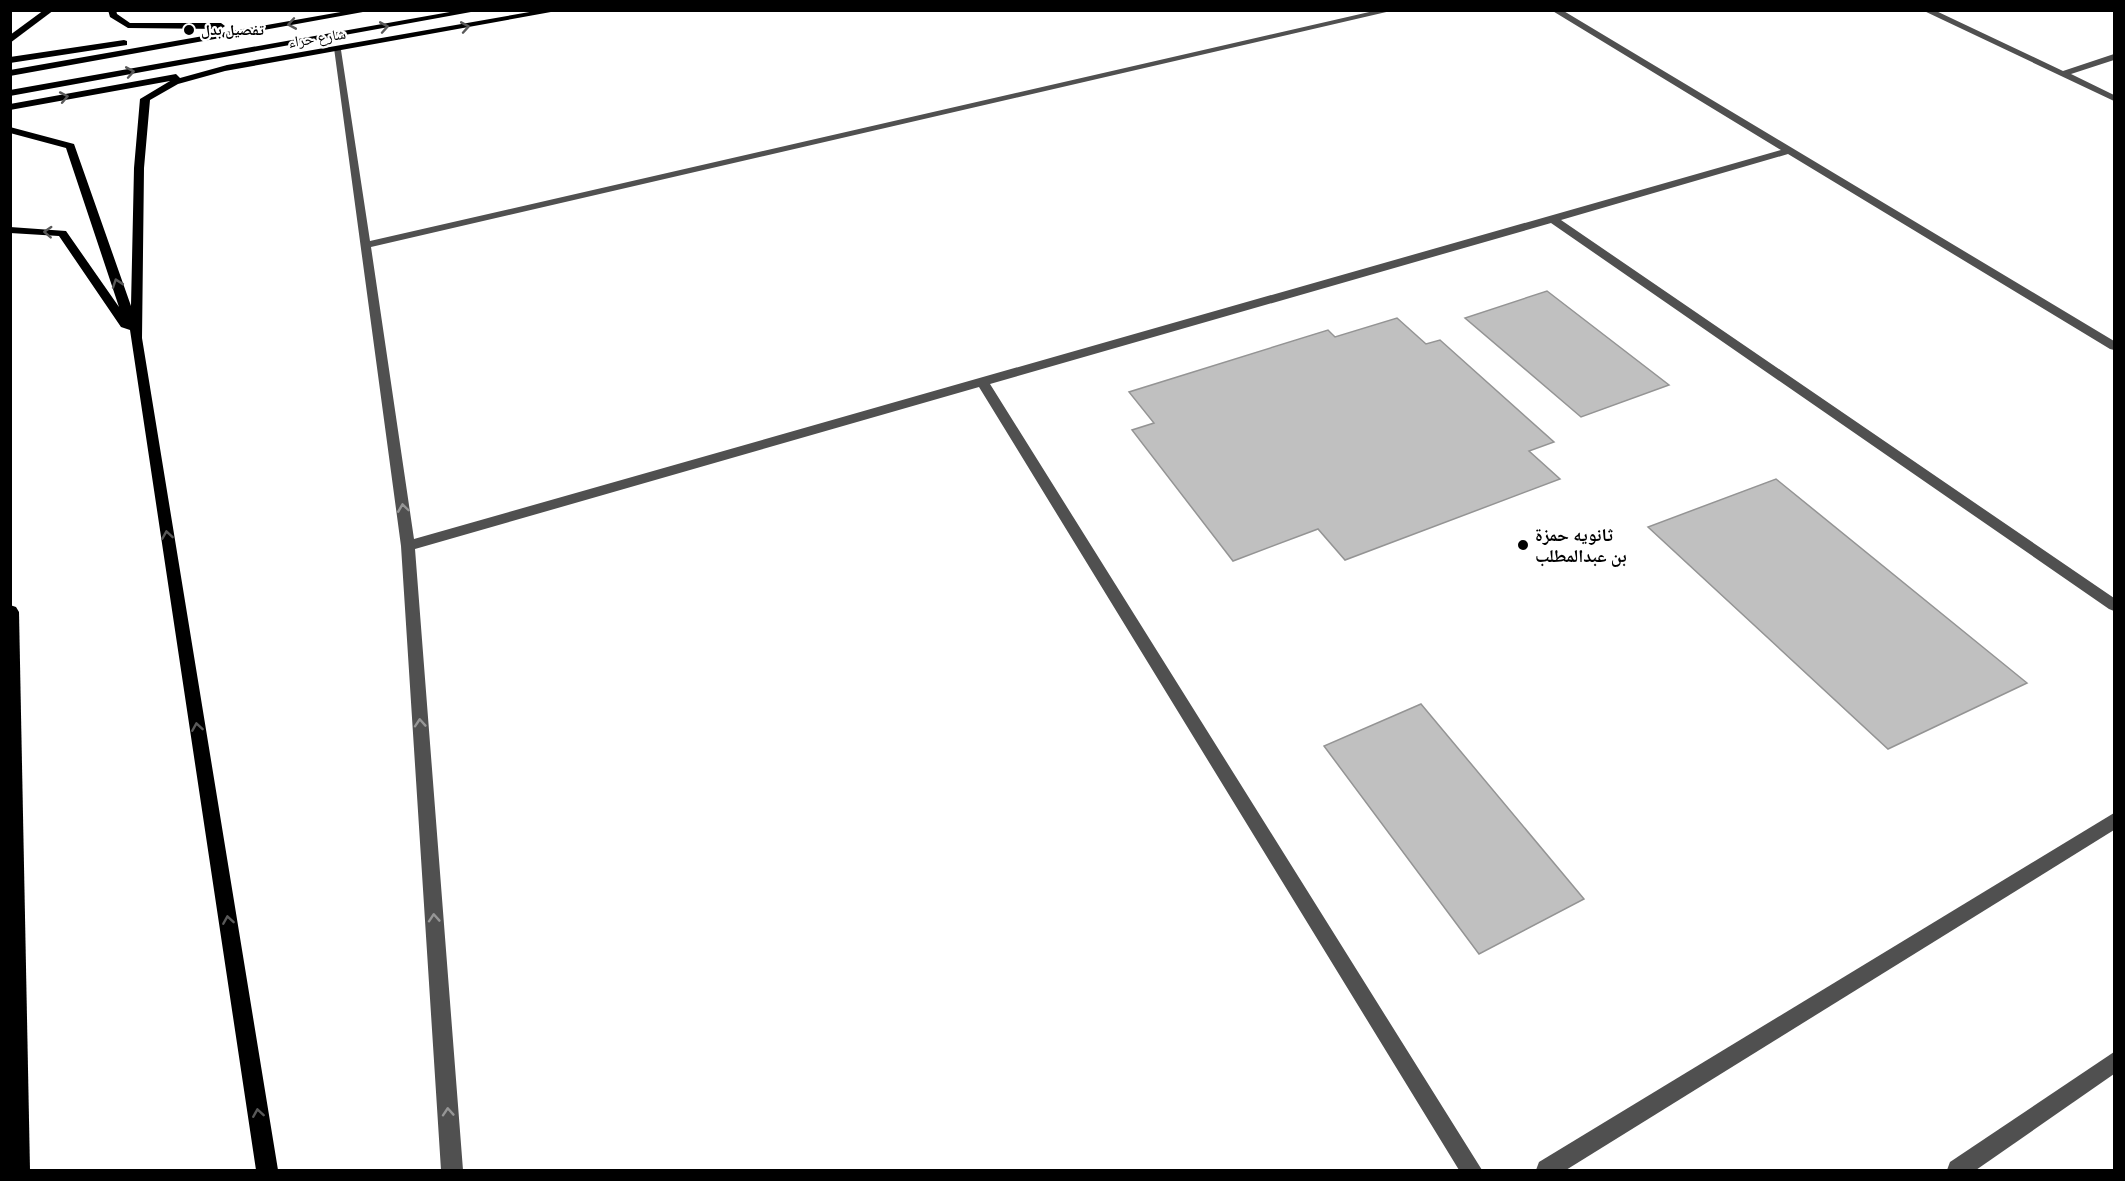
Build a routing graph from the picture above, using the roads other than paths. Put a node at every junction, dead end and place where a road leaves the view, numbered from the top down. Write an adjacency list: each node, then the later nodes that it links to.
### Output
1 (50, 10): 13 (main road)
2 (112, 10): 11 (main road)
3 (310, 10): 10 (main road, شارع حراء)
4 (370, 10): 12 (main road, شارع حراء, one-way to 12)
5 (478, 10): 24 (main road, شارع حراء, one-way to 5)
6 (558, 10): 15 (main road, شارع حراء, one-way to 6)
7 (1391, 10): 31 (street)
8 (1555, 10): 28 (street)
9 (1926, 10): 21 (street)
10 (265, 18): 11 (main road, شارع حراء); 12 (main road)
11 (221, 26): 14 (main road, شارع حراء)
12 (213, 38): 17 (main road); 20 (main road, شارع حراء)
13 (10, 40)
14 (115, 44): 18 (main road, شارع حراء); 22 (main road)
15 (337, 50): 17 (main road, شارع حراء); 31 (street)
16 (2115, 57): 21 (street)
17 (286, 59): 19 (main road, شارع حراء)
18 (10, 60)
19 (227, 68): 23 (main road, شارع حراء); 32 (main road)
20 (10, 73)
21 (2062, 74): 25 (street)
22 (10, 79): 23 (main road)
23 (118, 87): 26 (main road, شارع حراء, one-way to 23)
24 (10, 93)
25 (2115, 98)
26 (10, 107)
27 (10, 130): 32 (main road, one-way to 27)
28 (1789, 151): 29 (street); 33 (street)
29 (1553, 219): 34 (street); 36 (street)
30 (10, 230): 32 (main road, one-way to 30)
31 (365, 245): 35 (street, one-way to 31)
32 (136, 338): 41 (main road, one-way to 32)
33 (2115, 346)
34 (982, 382): 35 (street); 43 (street)
35 (408, 546): 42 (street, one-way to 35)
36 (2115, 605)
37 (10, 612): 40 (highway)
38 (2115, 821): 44 (street)
39 (2115, 1062): 45 (street)
40 (17, 1170)
41 (267, 1170)
42 (452, 1170)
43 (1471, 1170)
44 (1547, 1170)
45 (1958, 1170)

